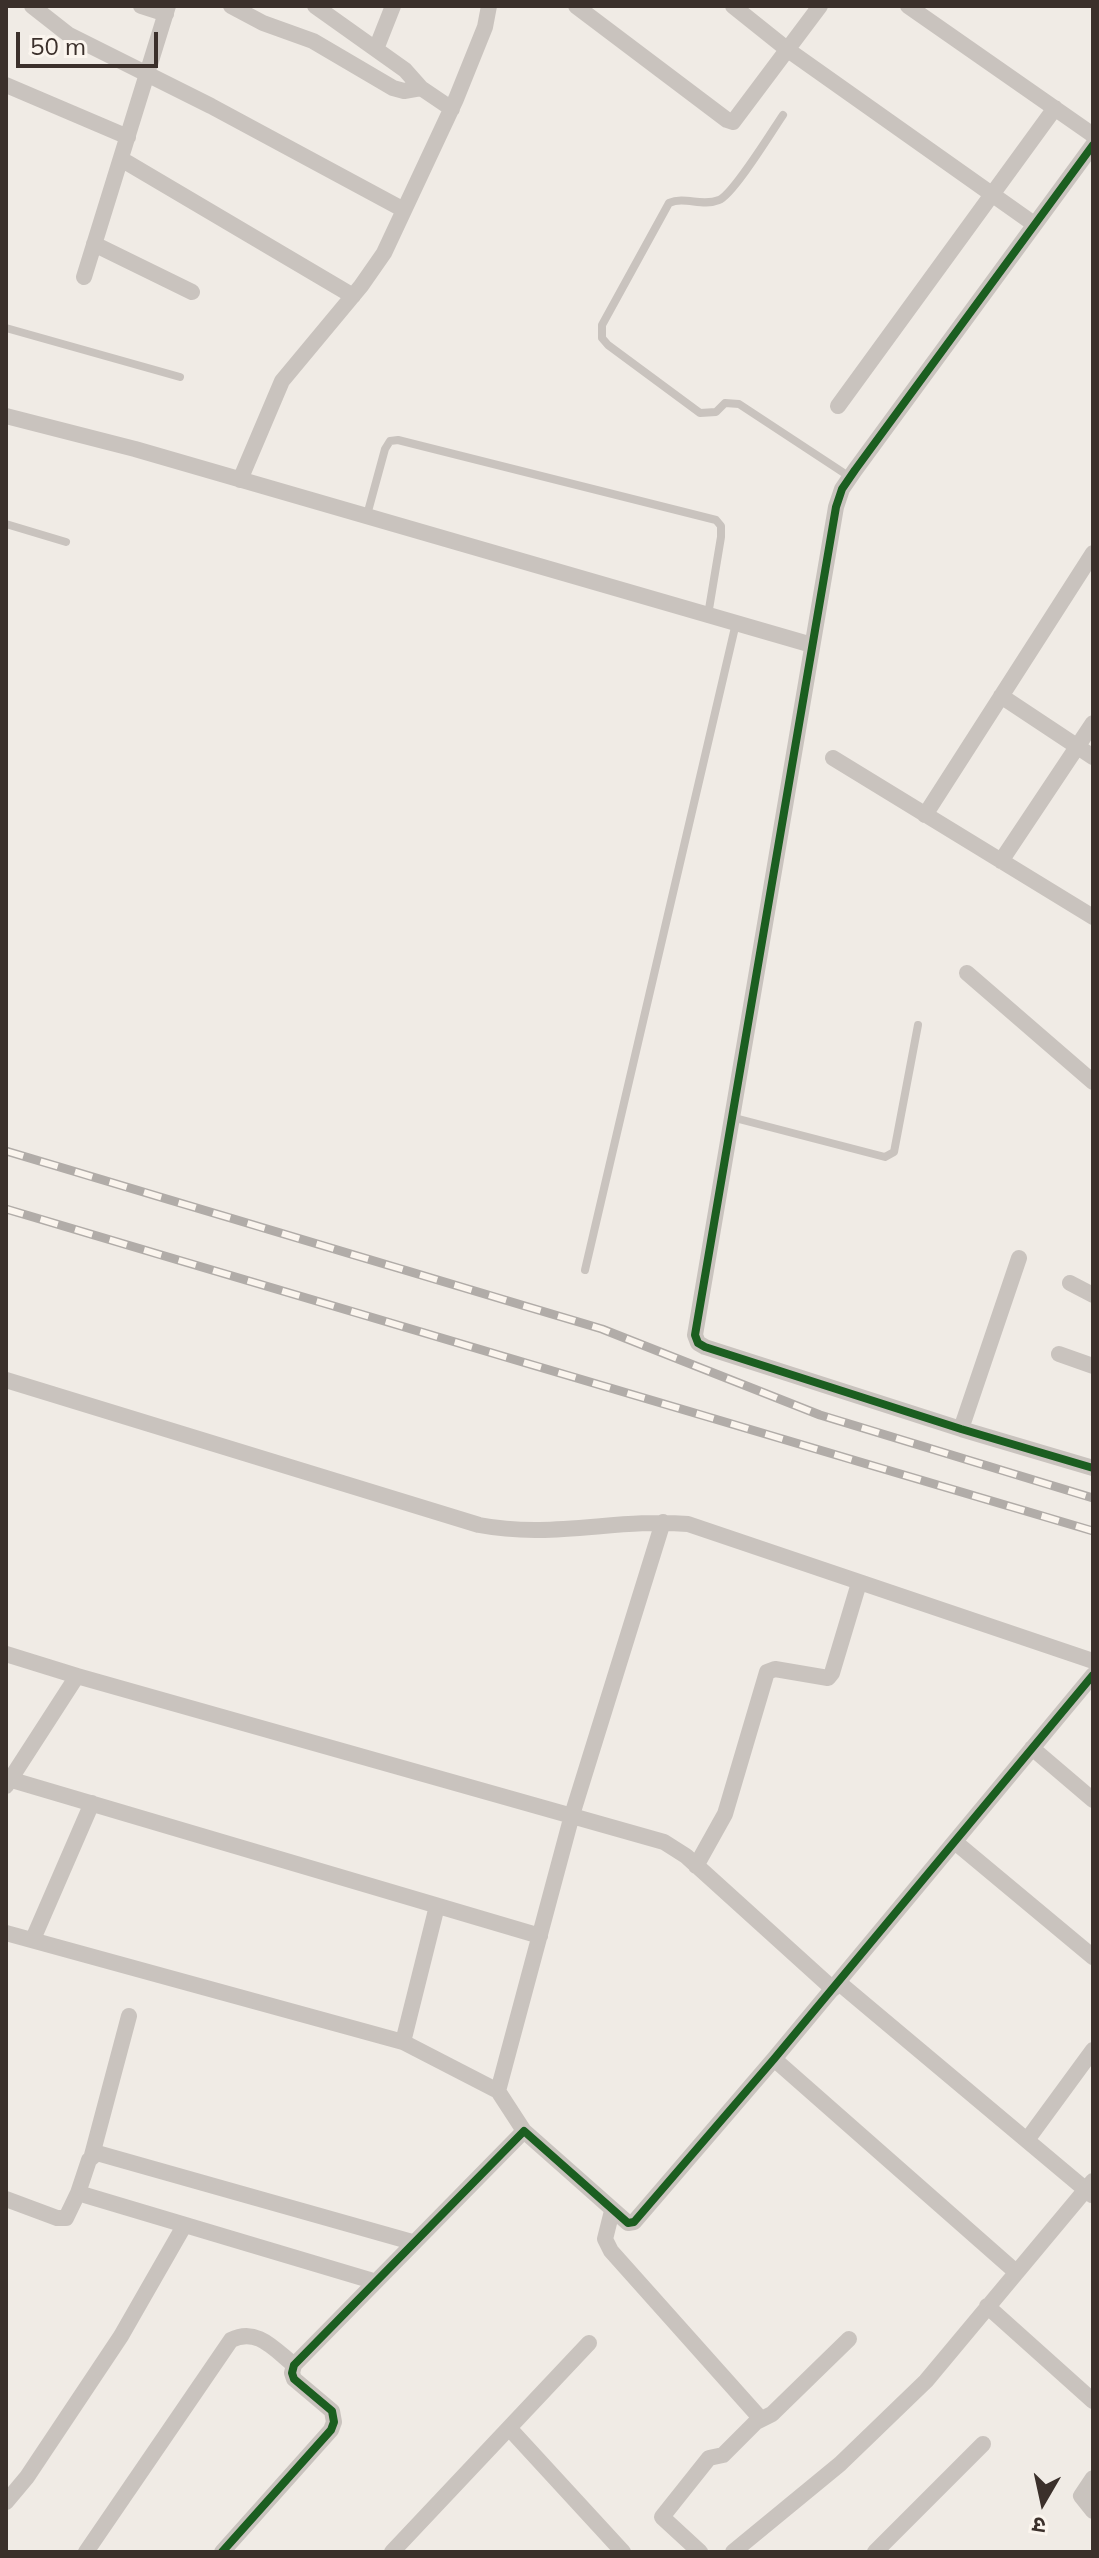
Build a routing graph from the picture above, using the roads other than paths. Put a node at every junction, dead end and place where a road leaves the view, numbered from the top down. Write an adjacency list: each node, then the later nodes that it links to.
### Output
1 (32, 6): 14 (street)
2 (141, 6): 11 (street)
3 (231, 6): 16 (street)
4 (315, 6): 12 (street)
5 (393, 6): 12 (street)
6 (489, 6): 18 (street)
7 (576, 6): 13 (street)
8 (733, 6): 13 (street)
9 (820, 6): 13 (street)
10 (908, 6): 17 (street)
11 (167, 10): 14 (street)
12 (376, 49): 16 (street)
13 (788, 50): 24 (street)
14 (148, 75): 21 (street); 25 (street)
15 (6, 85): 21 (street)
16 (421, 88): 18 (street)
17 (1055, 108): 20 (street); 24 (street)
18 (452, 109): 25 (street)
19 (783, 115): 35 (lane)
20 (1093, 135)
21 (128, 137): 23 (street)
22 (1093, 145): 26 (street)
23 (121, 159): 27 (street); 30 (street)
24 (991, 193): 26 (street); 33 (street)
25 (404, 210): 30 (street)
26 (1034, 224): 35 (street)
27 (94, 244): 28 (street); 29 (street)
28 (84, 277)
29 (192, 292)
30 (353, 296): 36 (street)
31 (6, 328): 32 (lane)
32 (180, 377)
33 (838, 406)
34 (6, 416): 36 (street)
35 (850, 477): 43 (street)
36 (240, 480): 37 (street)
37 (366, 516): 41 (street); 41 (lane)
38 (6, 524): 39 (lane)
39 (66, 542)
40 (1093, 553): 44 (street)
41 (708, 615): 42 (street)
42 (736, 623): 43 (street); 57 (lane)
43 (812, 645): 55 (street)
44 (1001, 696): 46 (street); 49 (street)
45 (1093, 723): 46 (street)
46 (1078, 746): 47 (street); 50 (street)
47 (1093, 757)
48 (833, 758): 49 (street)
49 (925, 815): 50 (street)
50 (1001, 861): 51 (street)
51 (1093, 917)
52 (967, 973): 54 (street)
53 (918, 1025): 55 (lane)
54 (1093, 1082)
55 (730, 1117): 63 (street)
56 (1019, 1258): 63 (street)
57 (585, 1270)
58 (1070, 1283): 59 (street)
59 (1093, 1295)
60 (1059, 1354): 61 (street)
61 (1093, 1366)
62 (6, 1380): 65 (street)
63 (961, 1429): 64 (street)
64 (1093, 1468)
65 (663, 1522): 66 (street); 75 (street)
66 (859, 1583): 68 (street); 77 (street)
67 (6, 1654): 70 (street)
68 (1093, 1661)
69 (1093, 1675): 71 (street)
70 (77, 1676): 72 (street); 75 (street)
71 (1032, 1748): 73 (street); 76 (street)
72 (9, 1783): 74 (street)
73 (1093, 1800)
74 (92, 1803): 78 (street); 81 (street)
75 (572, 1815): 77 (street); 80 (street)
76 (955, 1842): 82 (street); 83 (street)
77 (696, 1866): 83 (street)
78 (437, 1906): 80 (street); 85 (street)
79 (6, 1933): 81 (street)
80 (540, 1936): 88 (street)
81 (33, 1939): 85 (street)
82 (1093, 1957)
83 (835, 1986): 87 (street); 90 (street)
84 (129, 2016): 91 (street)
85 (403, 2042): 88 (street)
86 (1093, 2050): 90 (street)
87 (774, 2059): 95 (street); 98 (street)
88 (498, 2091): 89 (street)
89 (524, 2131): 95 (street); 97 (street)
90 (1027, 2140): 92 (street)
91 (92, 2155): 93 (street); 97 (street)
92 (1091, 2189): 98 (street)
93 (78, 2193): 94 (street); 96 (street)
94 (6, 2199)
95 (612, 2211): 105 (street)
96 (184, 2226): 99 (street); 109 (street)
97 (412, 2242): 99 (street)
98 (1016, 2272): 100 (street)
99 (373, 2281): 103 (street)
100 (987, 2306): 104 (street); 116 (street)
101 (849, 2339): 105 (street)
102 (589, 2343): 106 (street)
103 (294, 2365): 111 (street); 112 (street)
104 (1093, 2401)
105 (761, 2419): 115 (street)
106 (509, 2428): 113 (street); 114 (street)
107 (983, 2444): 117 (street)
108 (1093, 2478): 110 (street)
109 (6, 2502)
110 (1093, 2511)
111 (86, 2552)
112 (222, 2552)
113 (392, 2552)
114 (623, 2552)
115 (700, 2552)
116 (733, 2552)
117 (875, 2552)

